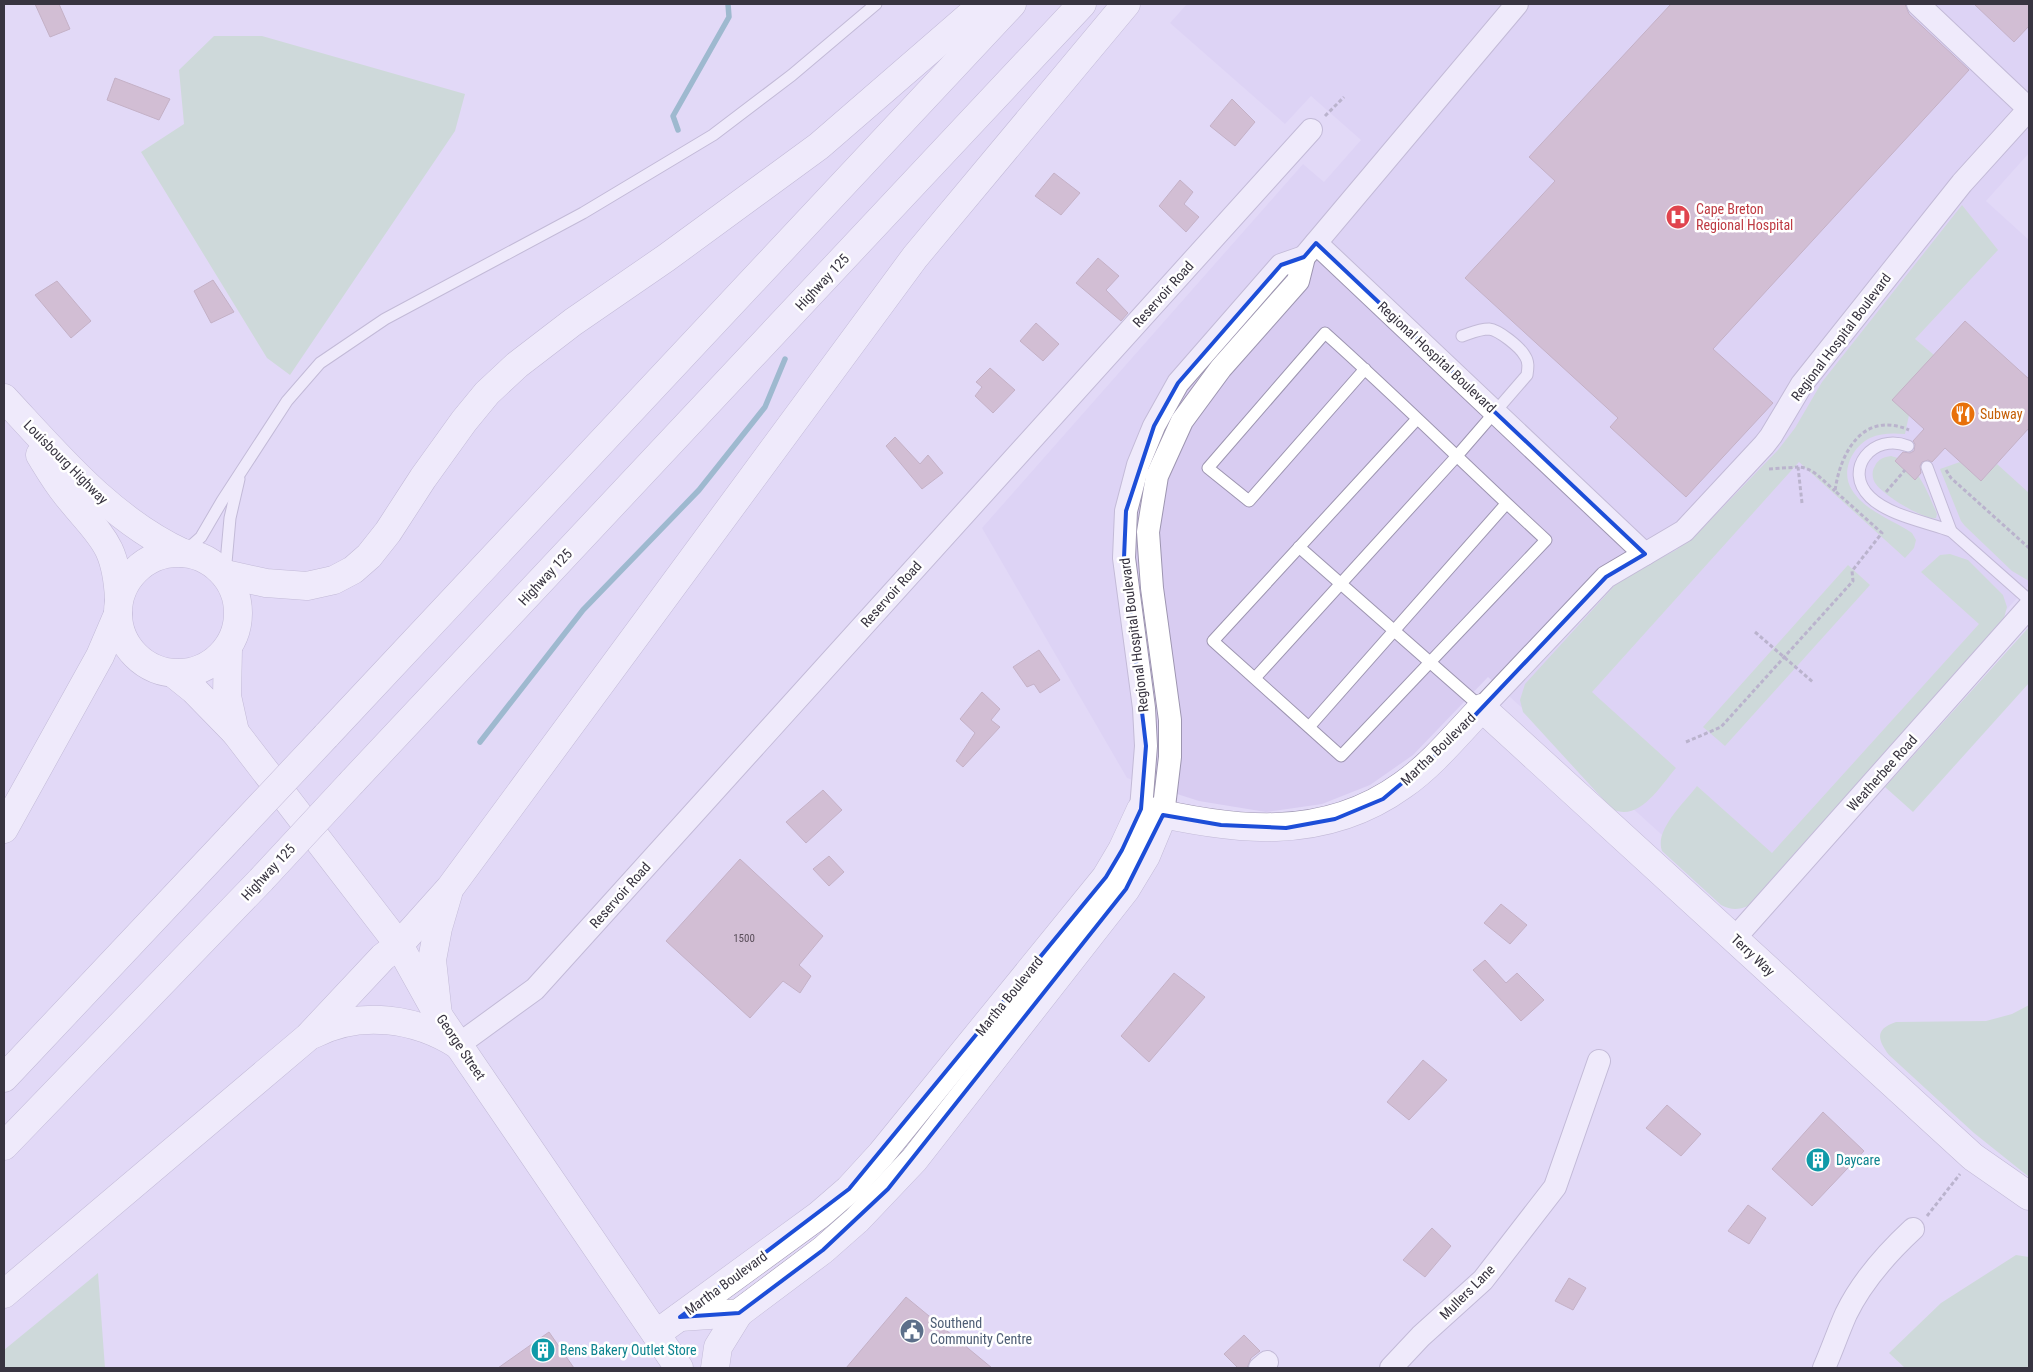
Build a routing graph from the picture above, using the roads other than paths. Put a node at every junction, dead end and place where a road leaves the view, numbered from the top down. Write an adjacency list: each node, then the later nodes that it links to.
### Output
1 (876, 4): 19 (lane)
2 (983, 4): 25 (main road)
3 (1012, 4): 48 (main road, bridge)
4 (1082, 4): 49 (main road, Highway 125, bridge)
5 (1126, 4): 40 (main road)
6 (1517, 4): 10 (street, Regional Hospital Boulevard)
7 (1918, 4): 8 (street, Regional Hospital Boulevard)
8 (2029, 109): 24 (street, Regional Hospital Boulevard)
9 (1311, 130): 46 (street, Reservoir Road)
10 (1310, 250): 14 (street, Regional Hospital Boulevard); 38 (street, Regional Hospital Boulevard)
11 (1462, 336): 14 (lane)
12 (1365, 369): 12 (lane); 15 (lane)
13 (4, 399): 23 (main road, Louisbourg Highway); 28 (main road, Louisbourg Highway)
14 (1495, 412): 17 (lane); 24 (street, Regional Hospital Boulevard)
15 (1417, 419): 17 (lane); 22 (lane)
16 (1908, 446): 21 (lane)
17 (1456, 457): 20 (lane); 26 (lane)
18 (1927, 467): 21 (lane)
19 (240, 472): 23 (lane); 25 (lane)
20 (1506, 504): 30 (lane); 32 (lane)
21 (1951, 531): 27 (lane)
22 (1299, 547): 26 (lane); 34 (lane)
23 (183, 553): 25 (main road); 28 (main road)
24 (1645, 554): 35 (street, Regional Hospital Boulevard)
25 (225, 574): 31 (main road)
26 (1340, 584): 30 (lane); 34 (lane)
27 (2029, 600)
28 (118, 607): 33 (main road); 39 (main road)
29 (2029, 608): 41 (street, Weatherbee Road)
30 (1394, 631): 32 (lane); 36 (lane)
31 (228, 648): 33 (main road); 37 (main road, George Street)
32 (1430, 662): 35 (lane); 36 (lane)
33 (174, 674): 37 (main road, George Street)
34 (1255, 678): 36 (lane)
35 (1482, 708): 38 (main road, Martha Boulevard); 41 (main road, Terry Way)
36 (1309, 727)
37 (236, 732): 42 (main road, George Street)
38 (1152, 812): 43 (main road, Martha Boulevard)
39 (4, 829)
40 (450, 888): 42 (main road); 44 (main road)
41 (1734, 938): 50 (main road, Terry Way)
42 (399, 945): 44 (main road, George Street); 45 (main road)
43 (1023, 1000): 53 (main road, Martha Boulevard); 54 (main road, Martha Boulevard)
44 (438, 1015): 46 (main road, George Street)
45 (308, 1037): 46 (main road); 52 (main road)
46 (458, 1045): 55 (main road, George Street)
47 (1599, 1060): 58 (street, Mullers Lane)
48 (4, 1078)
49 (4, 1146)
50 (2029, 1196)
51 (1913, 1229): 59 (street)
52 (4, 1294)
53 (739, 1313): 54 (main road, Martha Boulevard); 57 (main road)
54 (680, 1317): 55 (main road)
55 (656, 1334): 56 (main road, George Street)
56 (679, 1368)
57 (715, 1368)
58 (1391, 1368)
59 (1824, 1368)

